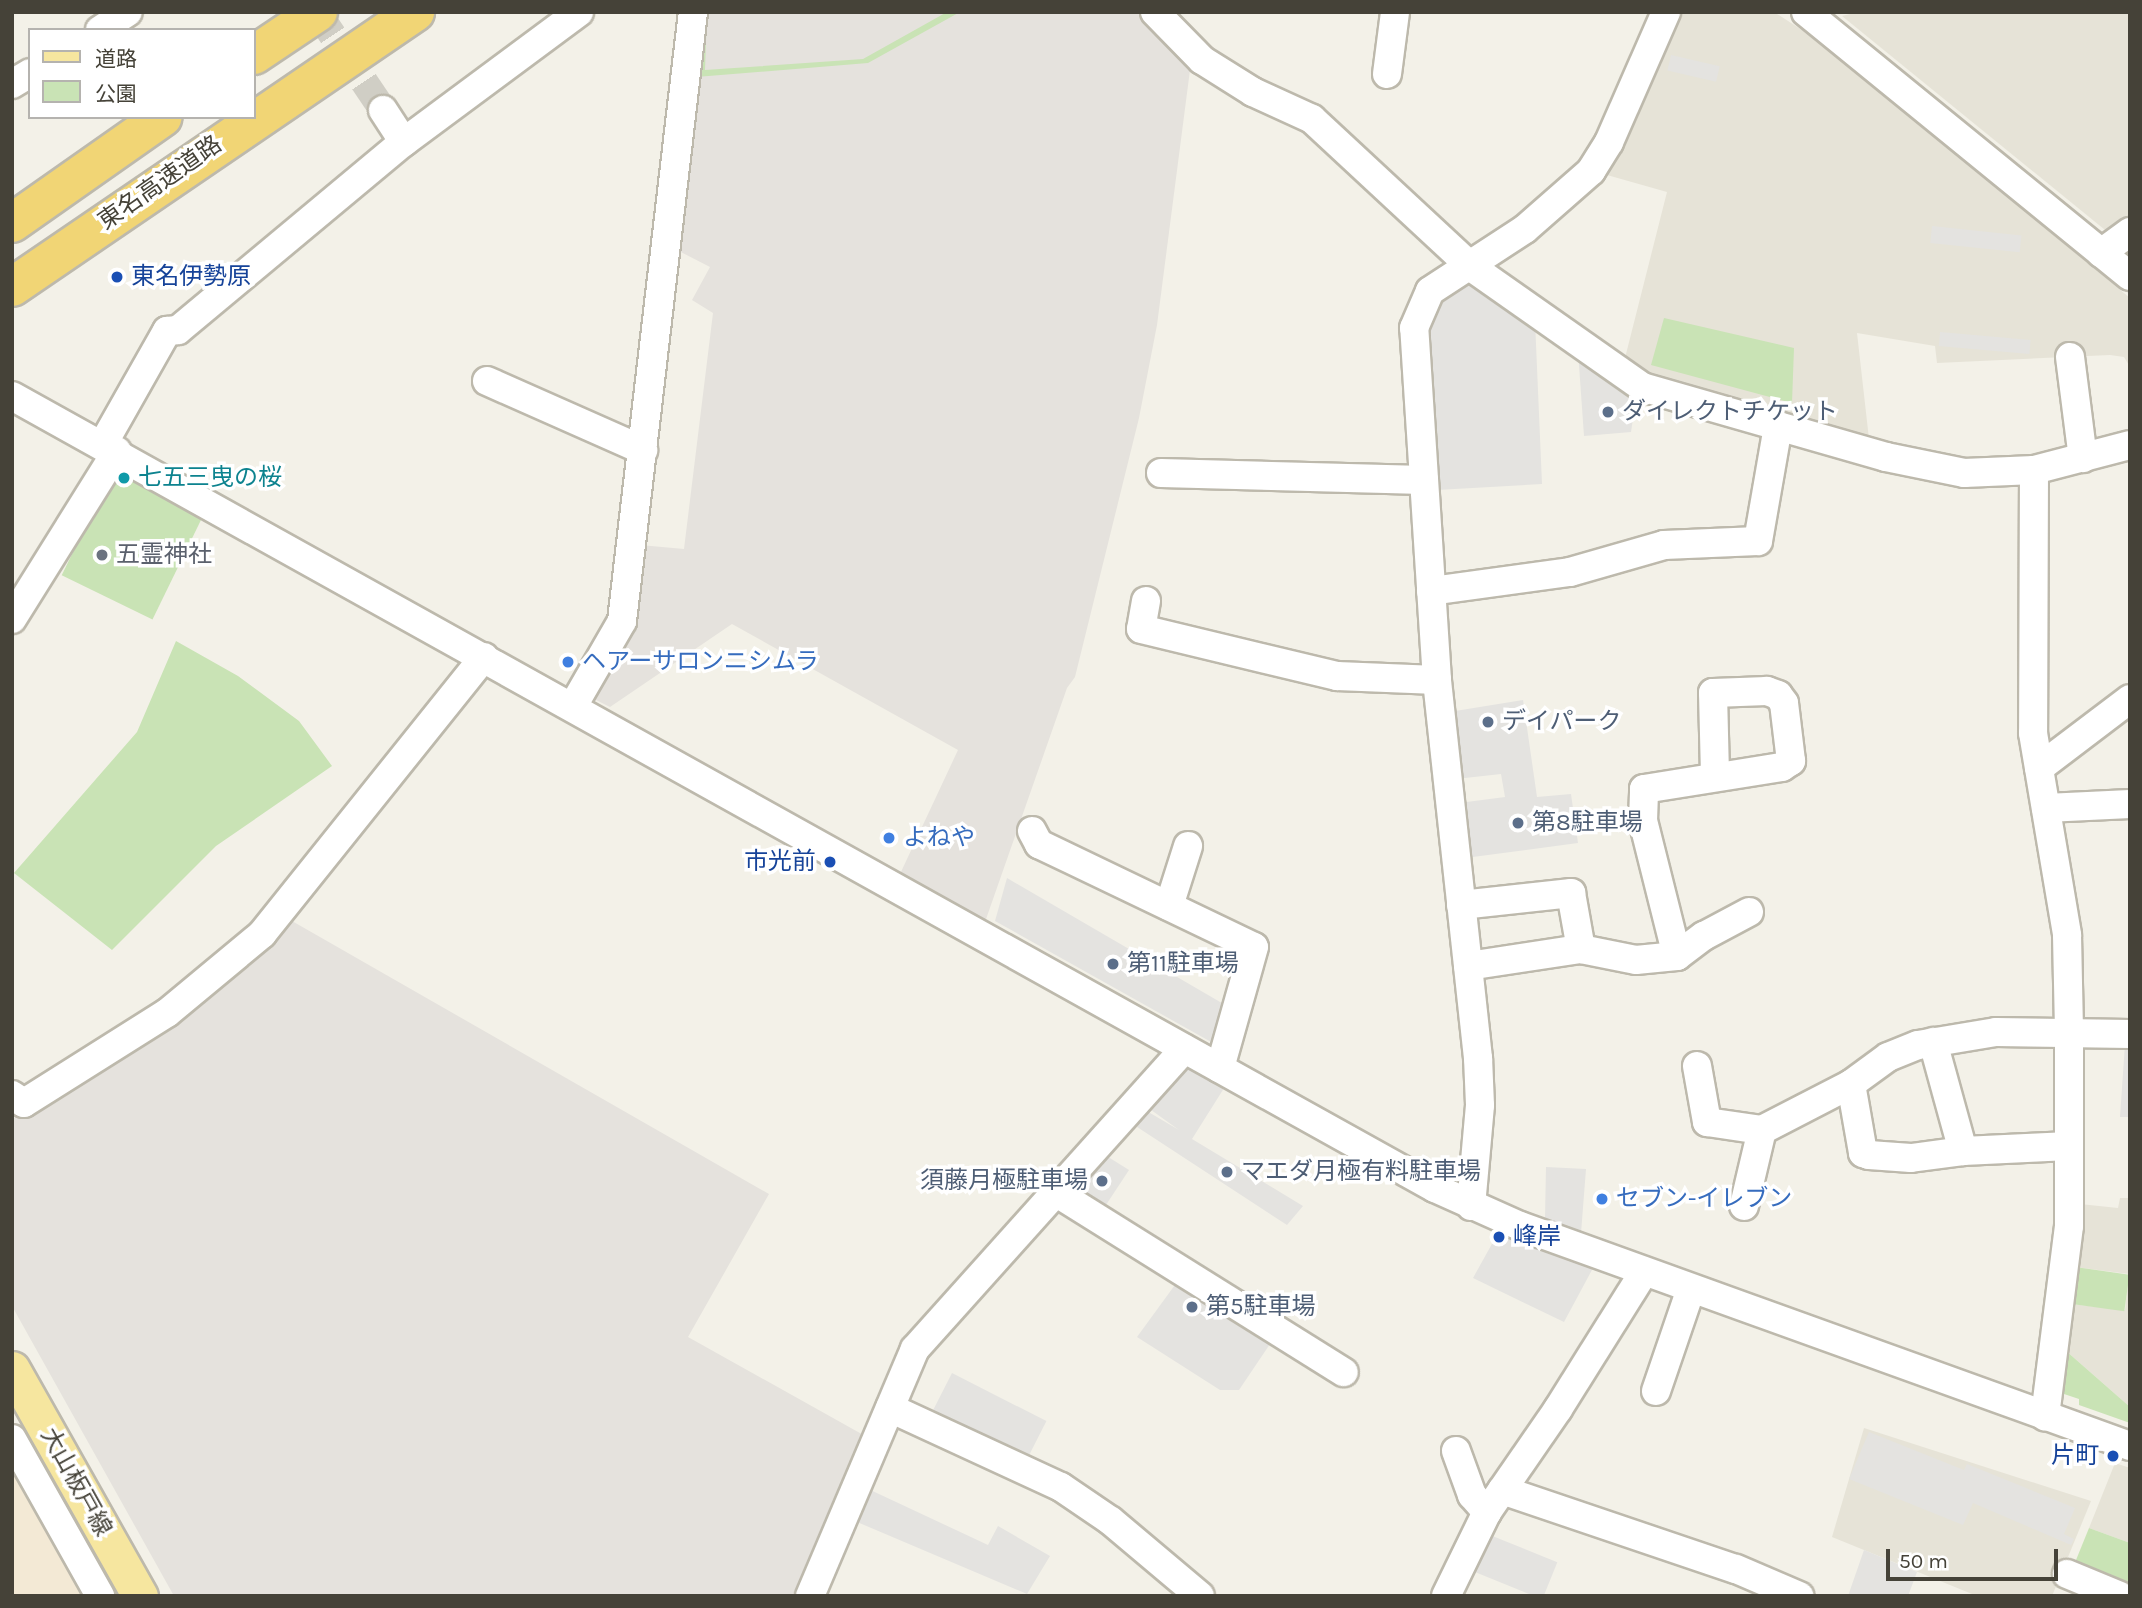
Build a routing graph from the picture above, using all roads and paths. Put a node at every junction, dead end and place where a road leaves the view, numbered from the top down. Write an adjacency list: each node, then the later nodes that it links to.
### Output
1 (128, 12): 10 (street)
2 (318, 12): 11 (highway)
3 (415, 12): 23 (highway, 東名高速道路)
4 (579, 12): 17 (street)
5 (693, 12): 30 (street)
6 (1155, 12): 21 (street)
7 (1395, 12): 13 (street)
8 (1666, 12): 21 (street)
9 (1806, 12): 20 (street)
10 (103, 28)
11 (256, 54)
12 (28, 74): 14 (street)
13 (1387, 74)
14 (12, 84)
15 (383, 110): 17 (street)
16 (160, 119): 18 (highway)
17 (404, 142): 29 (street)
18 (12, 223)
19 (2130, 232): 20 (street)
20 (2101, 253): 22 (street)
21 (1470, 266): 27 (street); 34 (street)
22 (2130, 276)
23 (12, 287)
24 (2070, 357): 31 (street)
25 (488, 381): 30 (street)
26 (12, 396): 29 (street)
27 (1778, 426): 32 (street); 35 (street)
28 (2130, 445): 31 (street)
29 (110, 448): 37 (street); 38 (street)
30 (643, 450): 41 (street)
31 (2083, 458): 32 (street)
32 (2034, 470): 42 (street)
33 (1173, 480): 34 (street)
34 (1423, 480): 35 (street)
35 (1431, 591): 39 (street)
36 (1146, 601): 39 (street)
37 (12, 619)
38 (484, 657): 41 (street); 61 (street)
39 (1437, 680): 48 (street)
40 (2130, 699): 42 (street)
41 (573, 706): 57 (street)
42 (2039, 768): 45 (street)
43 (1714, 775): 52 (street)
44 (2130, 804): 45 (street)
45 (2046, 808): 54 (street)
46 (1032, 831): 49 (street)
47 (1188, 846): 49 (street)
48 (1461, 905): 51 (street); 53 (street)
49 (1169, 906): 59 (street)
50 (1749, 912): 52 (street)
51 (1581, 949): 52 (street); 53 (street)
52 (1677, 957)
53 (1468, 966): 66 (street)
54 (2068, 1033): 55 (street); 56 (street); 63 (street)
55 (2130, 1034)
56 (1933, 1042): 60 (street); 64 (street)
57 (1184, 1049): 59 (street); 65 (street)
58 (1697, 1066): 62 (street)
59 (1220, 1068): 66 (street)
60 (1851, 1084): 62 (street); 64 (street)
61 (12, 1094)
62 (1762, 1130): 67 (street)
63 (2069, 1146): 64 (street); 74 (street)
64 (1963, 1151)
65 (1057, 1193): 71 (street); 73 (street)
66 (1471, 1206): 68 (street)
67 (1744, 1206)
68 (1644, 1272): 69 (street); 78 (street)
69 (1691, 1289): 72 (street); 74 (street)
70 (12, 1369): 81 (main road, 大山板戸線)
71 (1344, 1372)
72 (1656, 1391)
73 (890, 1408): 82 (street); 83 (street)
74 (2045, 1416): 76 (street)
75 (12, 1439): 80 (street)
76 (2130, 1446)
77 (1456, 1451): 78 (street)
78 (1494, 1501): 84 (street); 85 (street)
79 (2067, 1574): 86 (street)
80 (100, 1596)
81 (140, 1596)
82 (810, 1596)
83 (1200, 1596)
84 (1446, 1596)
85 (1799, 1596)
86 (2120, 1596)

